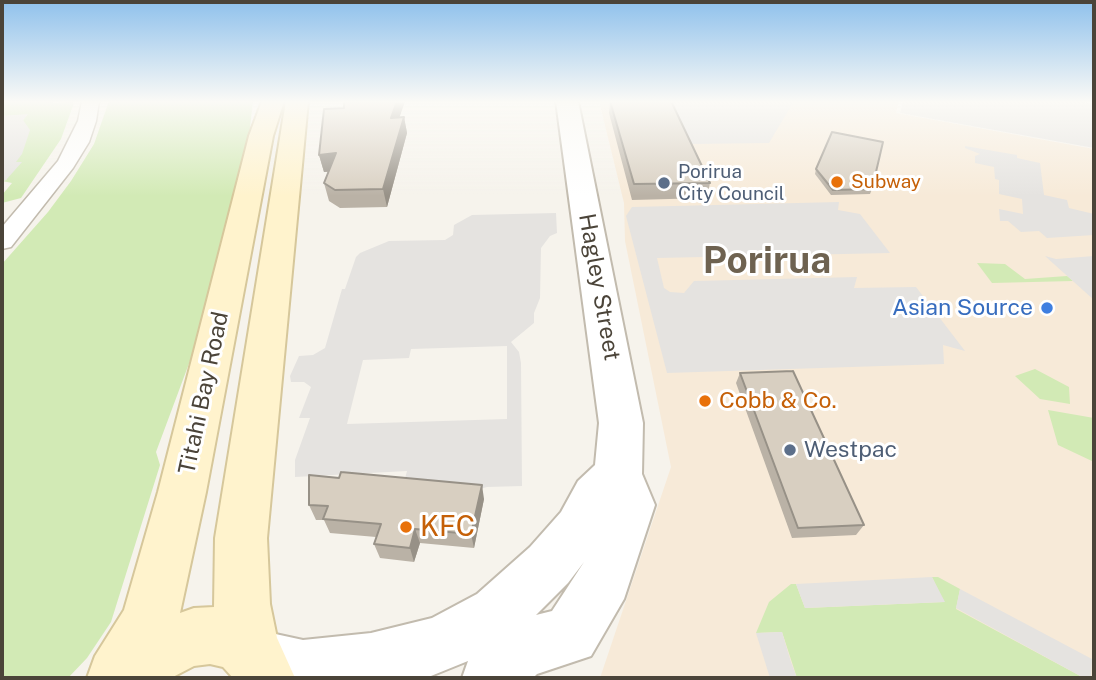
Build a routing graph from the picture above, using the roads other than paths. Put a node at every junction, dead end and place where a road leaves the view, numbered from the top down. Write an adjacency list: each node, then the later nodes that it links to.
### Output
1 (83, 133): 5 (street)
2 (263, 133): 9 (main road, Titahi Bay Road)
3 (275, 133): 8 (main road, Titahi Bay Road)
4 (572, 133): 6 (street, Hagley Street)
5 (2, 242)
6 (618, 474): 7 (street, Hagley Street); 7 (street, Hagley Street)
7 (520, 644): 8 (street, Hagley Street)
8 (257, 663): 9 (main road)
9 (119, 678)

